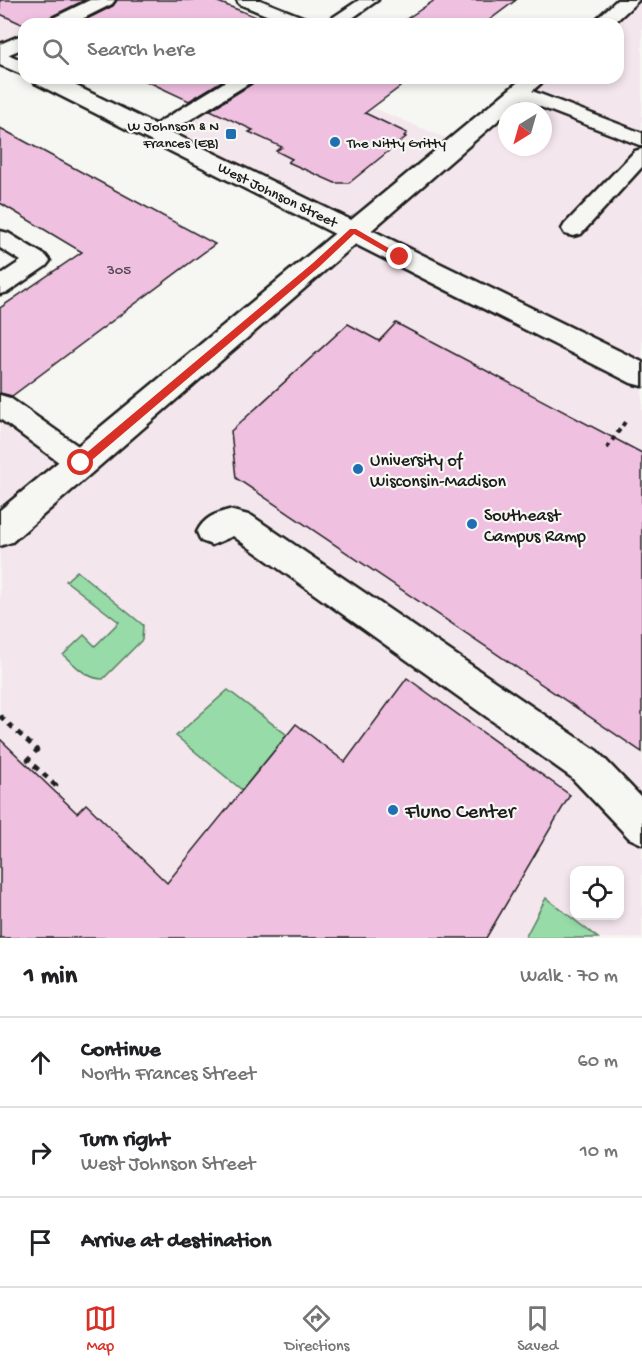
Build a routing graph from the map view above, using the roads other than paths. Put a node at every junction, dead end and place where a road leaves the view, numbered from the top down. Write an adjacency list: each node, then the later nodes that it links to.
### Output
1 (105, 0): 5 (street)
2 (245, 0): 6 (lane)
3 (370, 0): 7 (lane)
4 (629, 0): 8 (street)
5 (68, 18)
6 (289, 18)
7 (342, 18)
8 (608, 18)
9 (18, 43): 10 (street)
10 (0, 52)
11 (0, 57): 12 (street)
12 (18, 66)
13 (54, 84): 16 (street, West Johnson Street)
14 (234, 84): 16 (lane)
15 (528, 85): 17 (lane); 20 (street)
16 (155, 133): 20 (street, West Johnson Street)
17 (642, 140)
18 (642, 155): 19 (lane)
19 (573, 230)
20 (353, 231): 23 (street, West Johnson Street); 25 (street)
21 (0, 238): 22 (lane)
22 (0, 286)
23 (642, 375)
24 (0, 405): 25 (lane)
25 (81, 463): 26 (street)
26 (0, 531)
27 (212, 532): 28 (lane)
28 (642, 825)

